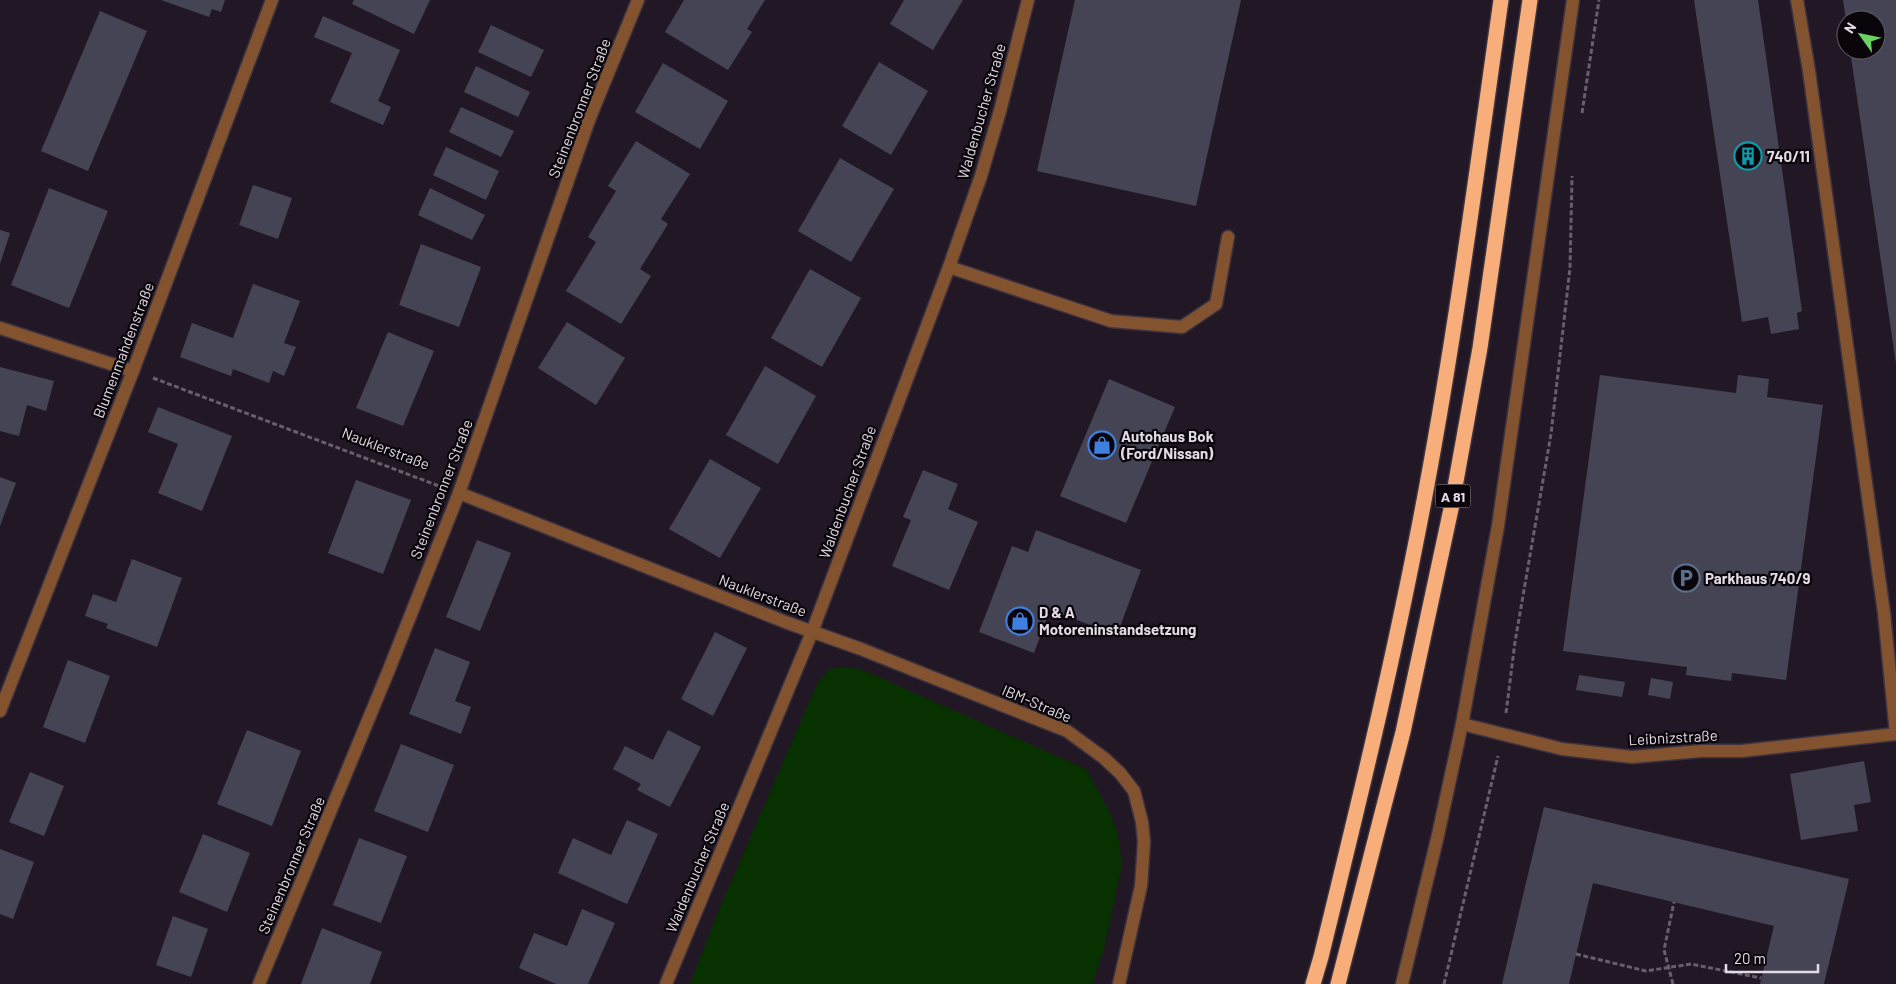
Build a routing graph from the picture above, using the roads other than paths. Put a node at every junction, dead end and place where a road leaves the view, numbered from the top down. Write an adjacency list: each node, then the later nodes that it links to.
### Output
1 (272, 0): 11 (street, Blumenmahdenstraße)
2 (638, 0): 12 (street, Steinenbronner Straße)
3 (1028, 0): 9 (street, Waldenbucher Straße)
4 (1501, 0): 23 (highway, A 81)
5 (1530, 0): 24 (highway, A 81)
6 (1573, 0): 18 (street)
7 (1797, 0): 13 (street)
8 (1228, 236): 9 (street)
9 (949, 267): 14 (street, Waldenbucher Straße)
10 (0, 328): 11 (street)
11 (133, 371): 16 (street, Blumenmahdenstraße)
12 (459, 493): 14 (street, Nauklerstraße); 20 (street, Steinenbronner Straße)
13 (1890, 611): 15 (street)
14 (812, 632): 21 (street, Waldenbucher Straße); 22 (street, IBM-Straße)
15 (1892, 648): 19 (street)
16 (3, 692): 17 (street, Blumenmahdenstraße)
17 (0, 711)
18 (1462, 724): 19 (street, Leibnizstraße); 25 (street)
19 (1896, 734)
20 (259, 984)
21 (666, 984)
22 (1119, 984)
23 (1313, 984)
24 (1338, 984)
25 (1402, 984)

